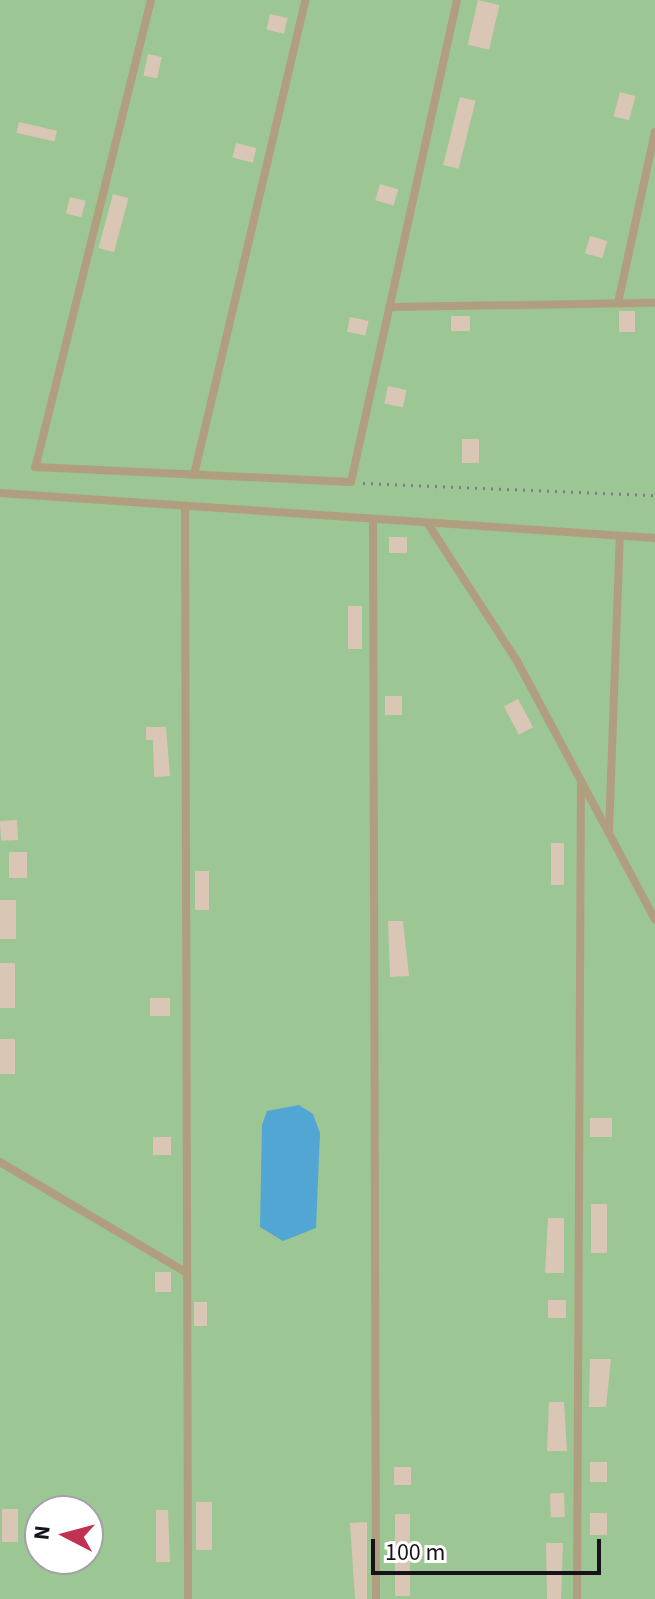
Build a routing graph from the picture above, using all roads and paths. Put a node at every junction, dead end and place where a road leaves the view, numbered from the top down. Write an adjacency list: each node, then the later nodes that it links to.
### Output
1 (151, 0): 8 (lane)
2 (305, 0): 8 (lane)
3 (457, 0): 7 (lane)
4 (655, 132): 5 (lane)
5 (618, 303): 6 (lane); 7 (lane)
6 (655, 303)
7 (390, 307): 9 (lane)
8 (194, 475): 9 (lane)
9 (351, 482): 11 (path)
10 (0, 493): 12 (lane)
11 (655, 495)
12 (185, 506): 13 (lane); 21 (lane)
13 (373, 520): 14 (lane); 23 (lane)
14 (428, 524): 15 (lane); 17 (lane)
15 (620, 536): 16 (lane); 18 (lane)
16 (655, 538)
17 (581, 781): 18 (lane); 24 (lane)
18 (609, 834): 19 (lane)
19 (655, 919)
20 (0, 1162): 21 (lane)
21 (185, 1272): 22 (lane)
22 (188, 1599)
23 (376, 1599)
24 (577, 1599)

